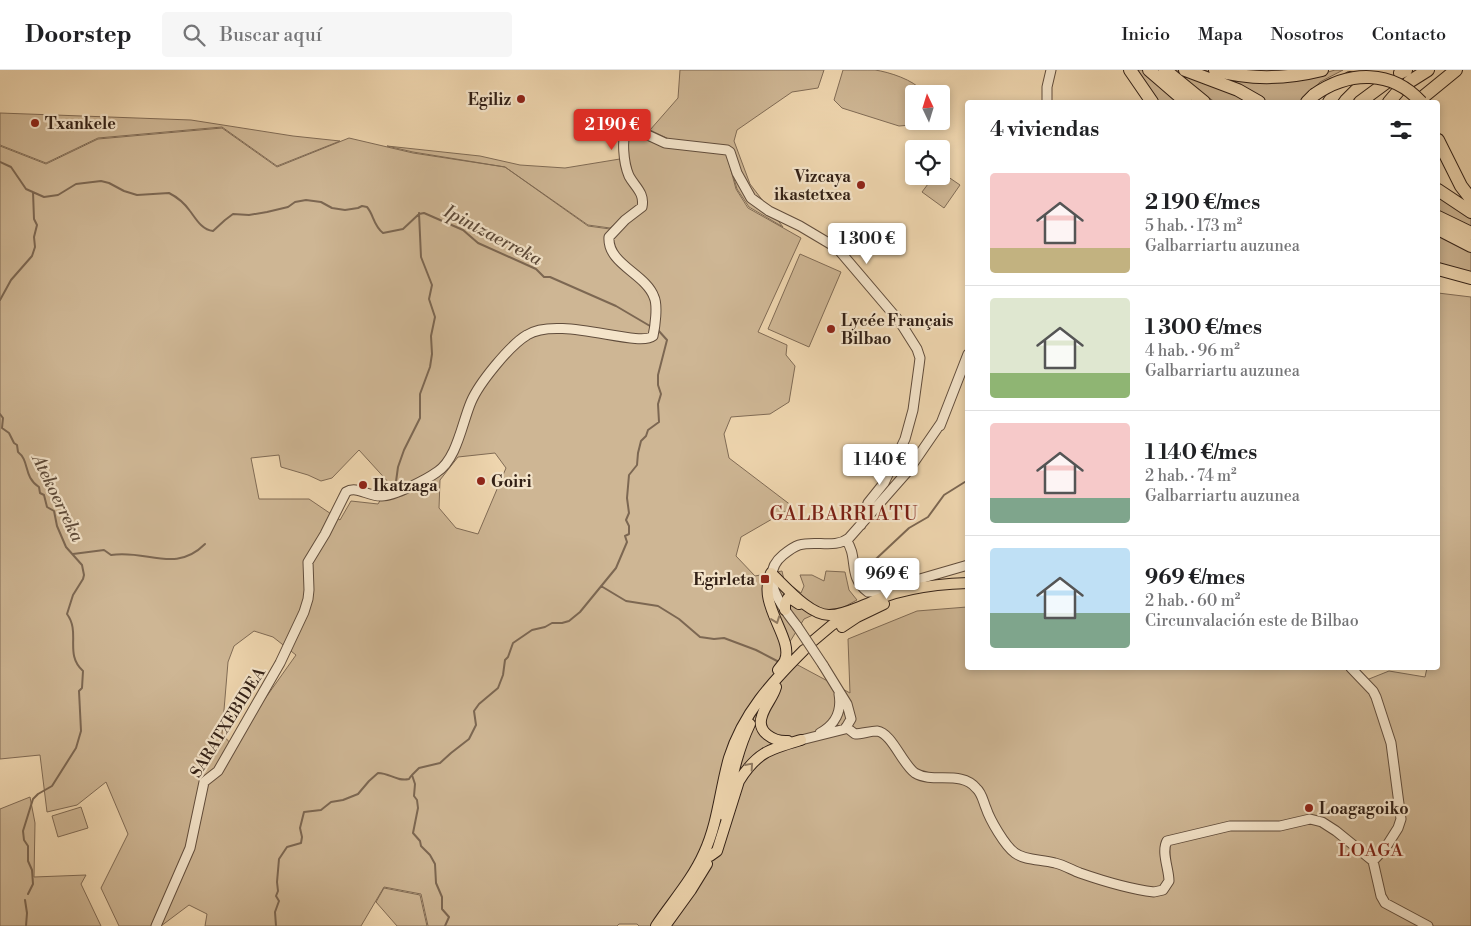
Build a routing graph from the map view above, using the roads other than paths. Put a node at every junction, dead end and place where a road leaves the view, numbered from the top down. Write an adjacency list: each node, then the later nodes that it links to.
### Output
1 (1051, 70): 14 (street)
2 (1129, 70): 15 (highway); 16 (highway)
3 (1150, 70): 17 (highway)
4 (1165, 70): 18 (highway)
5 (1185, 70): 19 (highway)
6 (1215, 70): 7 (highway)
7 (1322, 70)
8 (1417, 70): 12 (highway)
9 (1428, 70): 12 (highway)
10 (1456, 70): 24 (highway)
11 (1350, 78): 20 (highway)
12 (1400, 80): 21 (highway); 22 (highway); 23 (highway)
13 (1311, 99): 24 (highway, bridge)
14 (1047, 100)
15 (1146, 100)
16 (1151, 100)
17 (1184, 100)
18 (1202, 100)
19 (1255, 100)
20 (1330, 100)
21 (1364, 100)
22 (1373, 100)
23 (1390, 100)
24 (1422, 100)
25 (1440, 144): 27 (highway)
26 (1440, 191): 28 (highway)
27 (1471, 199)
28 (1471, 212)
29 (1440, 218): 31 (highway)
30 (1440, 230): 32 (highway)
31 (1471, 233)
32 (1471, 246)
33 (1440, 270): 35 (highway)
34 (1440, 276): 35 (highway)
35 (1471, 279)
36 (965, 362): 37 (street)
37 (861, 525): 38 (street); 55 (street, SARATXEBIDEA)
38 (846, 540): 39 (street); 40 (street)
39 (965, 566)
40 (771, 573): 43 (main road); 44 (street); 49 (main road, one-way to 49)
41 (965, 583): 43 (main road)
42 (965, 590): 45 (main road)
43 (867, 604): 45 (main road)
44 (785, 610): 45 (main road); 48 (street, bridge)
45 (817, 641)
46 (1353, 670): 54 (street)
47 (776, 687): 49 (main road); 52 (main road); 53 (main road)
48 (837, 688): 50 (street); 51 (street)
49 (752, 708): 56 (main road)
50 (846, 728): 51 (street); 54 (street)
51 (813, 737): 52 (street)
52 (801, 740): 53 (main road, one-way to 52)
53 (710, 856): 57 (main road)
54 (1373, 861): 58 (street)
55 (156, 926)
56 (656, 926)
57 (665, 926)
58 (1428, 926)

